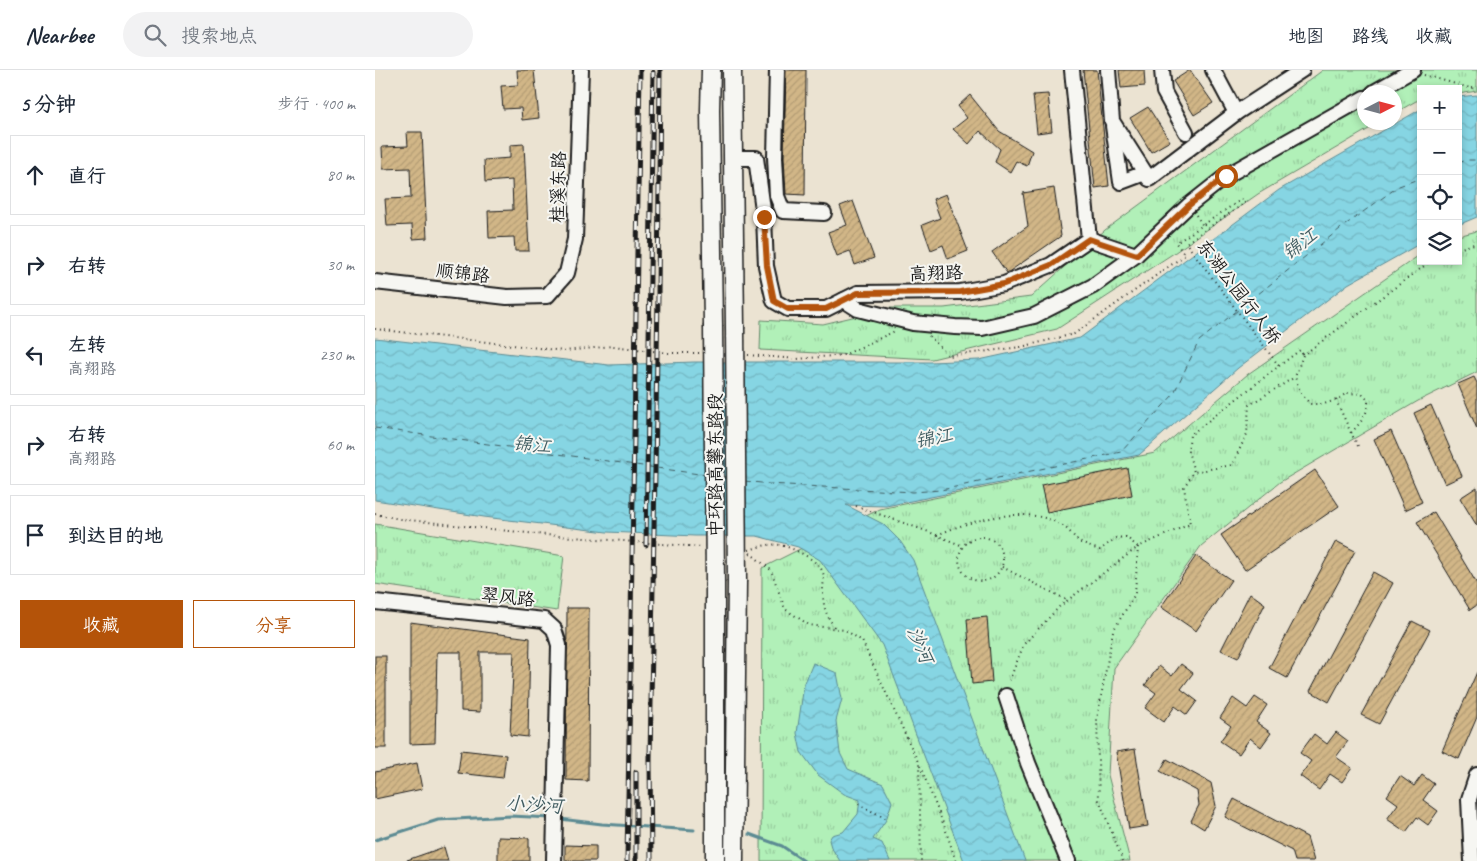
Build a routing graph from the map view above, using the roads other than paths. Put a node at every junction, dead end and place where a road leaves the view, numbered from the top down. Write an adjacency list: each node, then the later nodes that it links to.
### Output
1 (581, 70): 22 (street, 桂溪东路)
2 (711, 70): 28 (main road, 中环路高攀东路段, bridge)
3 (732, 70): 16 (main road, 中环路高攀东路段)
4 (777, 70): 18 (street)
5 (1072, 70): 19 (street)
6 (1108, 70): 14 (street)
7 (1162, 70): 15 (street)
8 (1213, 70): 13 (street)
9 (1302, 70): 13 (street)
10 (1412, 71): 11 (street)
11 (1387, 85)
12 (1357, 102): 20 (street)
13 (1236, 113): 17 (street)
14 (1112, 121): 17 (street); 17 (street)
15 (1186, 132)
16 (733, 158): 23 (street, 高翔路); 29 (main road, 中环路高攀东路段, bridge)
17 (1145, 173)
18 (824, 213)
19 (1089, 239): 20 (street); 23 (street, 高翔路)
20 (1137, 255): 23 (street)
21 (375, 282): 22 (street, 顺锦路)
22 (547, 296)
23 (843, 300)
24 (375, 602): 27 (street, 翠风路)
25 (1006, 696): 30 (street)
26 (1477, 775): 31 (street)
27 (554, 861)
28 (715, 861)
29 (734, 861)
30 (1068, 861)
31 (1472, 861)

